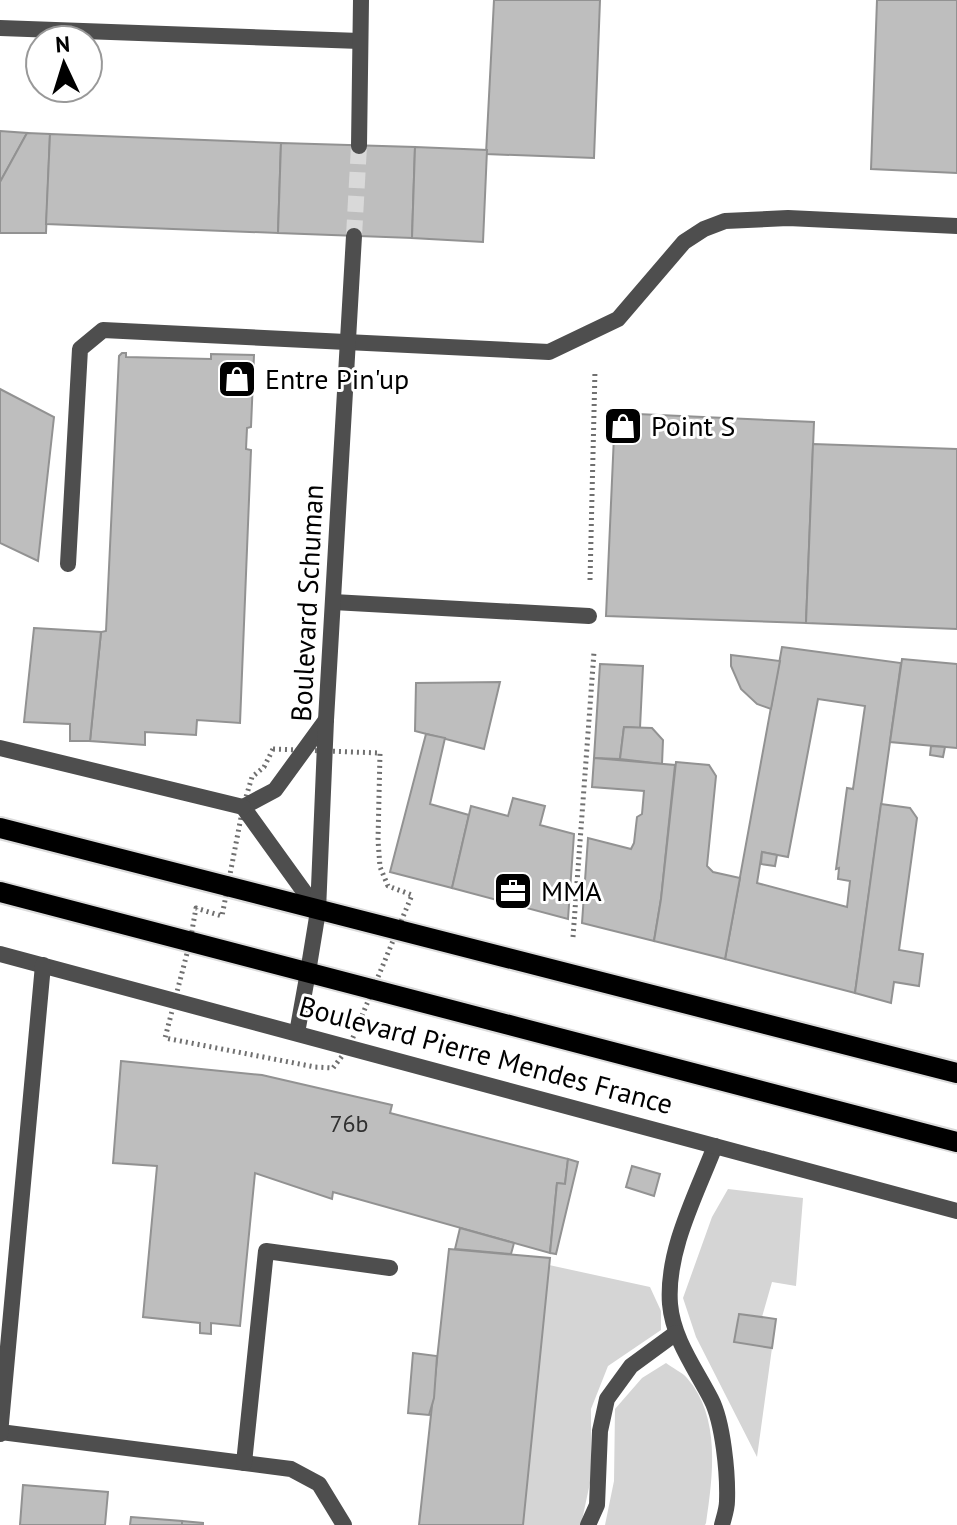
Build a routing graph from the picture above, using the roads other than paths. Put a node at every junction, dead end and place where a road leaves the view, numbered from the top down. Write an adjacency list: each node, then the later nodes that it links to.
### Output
1 (361, 0): 3 (street)
2 (0, 28): 3 (street)
3 (360, 41): 4 (street)
4 (359, 146)
5 (957, 226): 7 (street)
6 (354, 236): 7 (street, Boulevard Schuman)
7 (349, 342): 8 (street); 9 (street, Boulevard Schuman)
8 (68, 564)
9 (333, 602): 10 (street); 11 (street, Boulevard Schuman)
10 (589, 616)
11 (326, 720): 13 (street); 16 (street, Boulevard Schuman)
12 (0, 748): 13 (street)
13 (243, 807): 16 (street)
14 (0, 828): 16 (main road)
15 (0, 892): 19 (main road, Boulevard Pierre Mendes France)
16 (318, 911): 19 (street, Boulevard Schuman); 21 (main road)
17 (0, 954): 18 (street, Boulevard Pierre Mendes France)
18 (43, 965): 20 (street, Boulevard Pierre Mendes France); 27 (street)
19 (308, 972): 20 (street, Boulevard Schuman); 22 (main road, Boulevard Pierre Mendes France)
20 (297, 1033): 23 (street, Boulevard Pierre Mendes France)
21 (957, 1073)
22 (957, 1142)
23 (715, 1146): 24 (street, Boulevard Pierre Mendes France); 26 (street)
24 (957, 1211)
25 (390, 1268): 28 (street)
26 (676, 1333): 30 (street); 31 (street)
27 (0, 1433): 28 (street)
28 (244, 1463): 29 (street)
29 (344, 1525)
30 (588, 1525)
31 (722, 1525)

